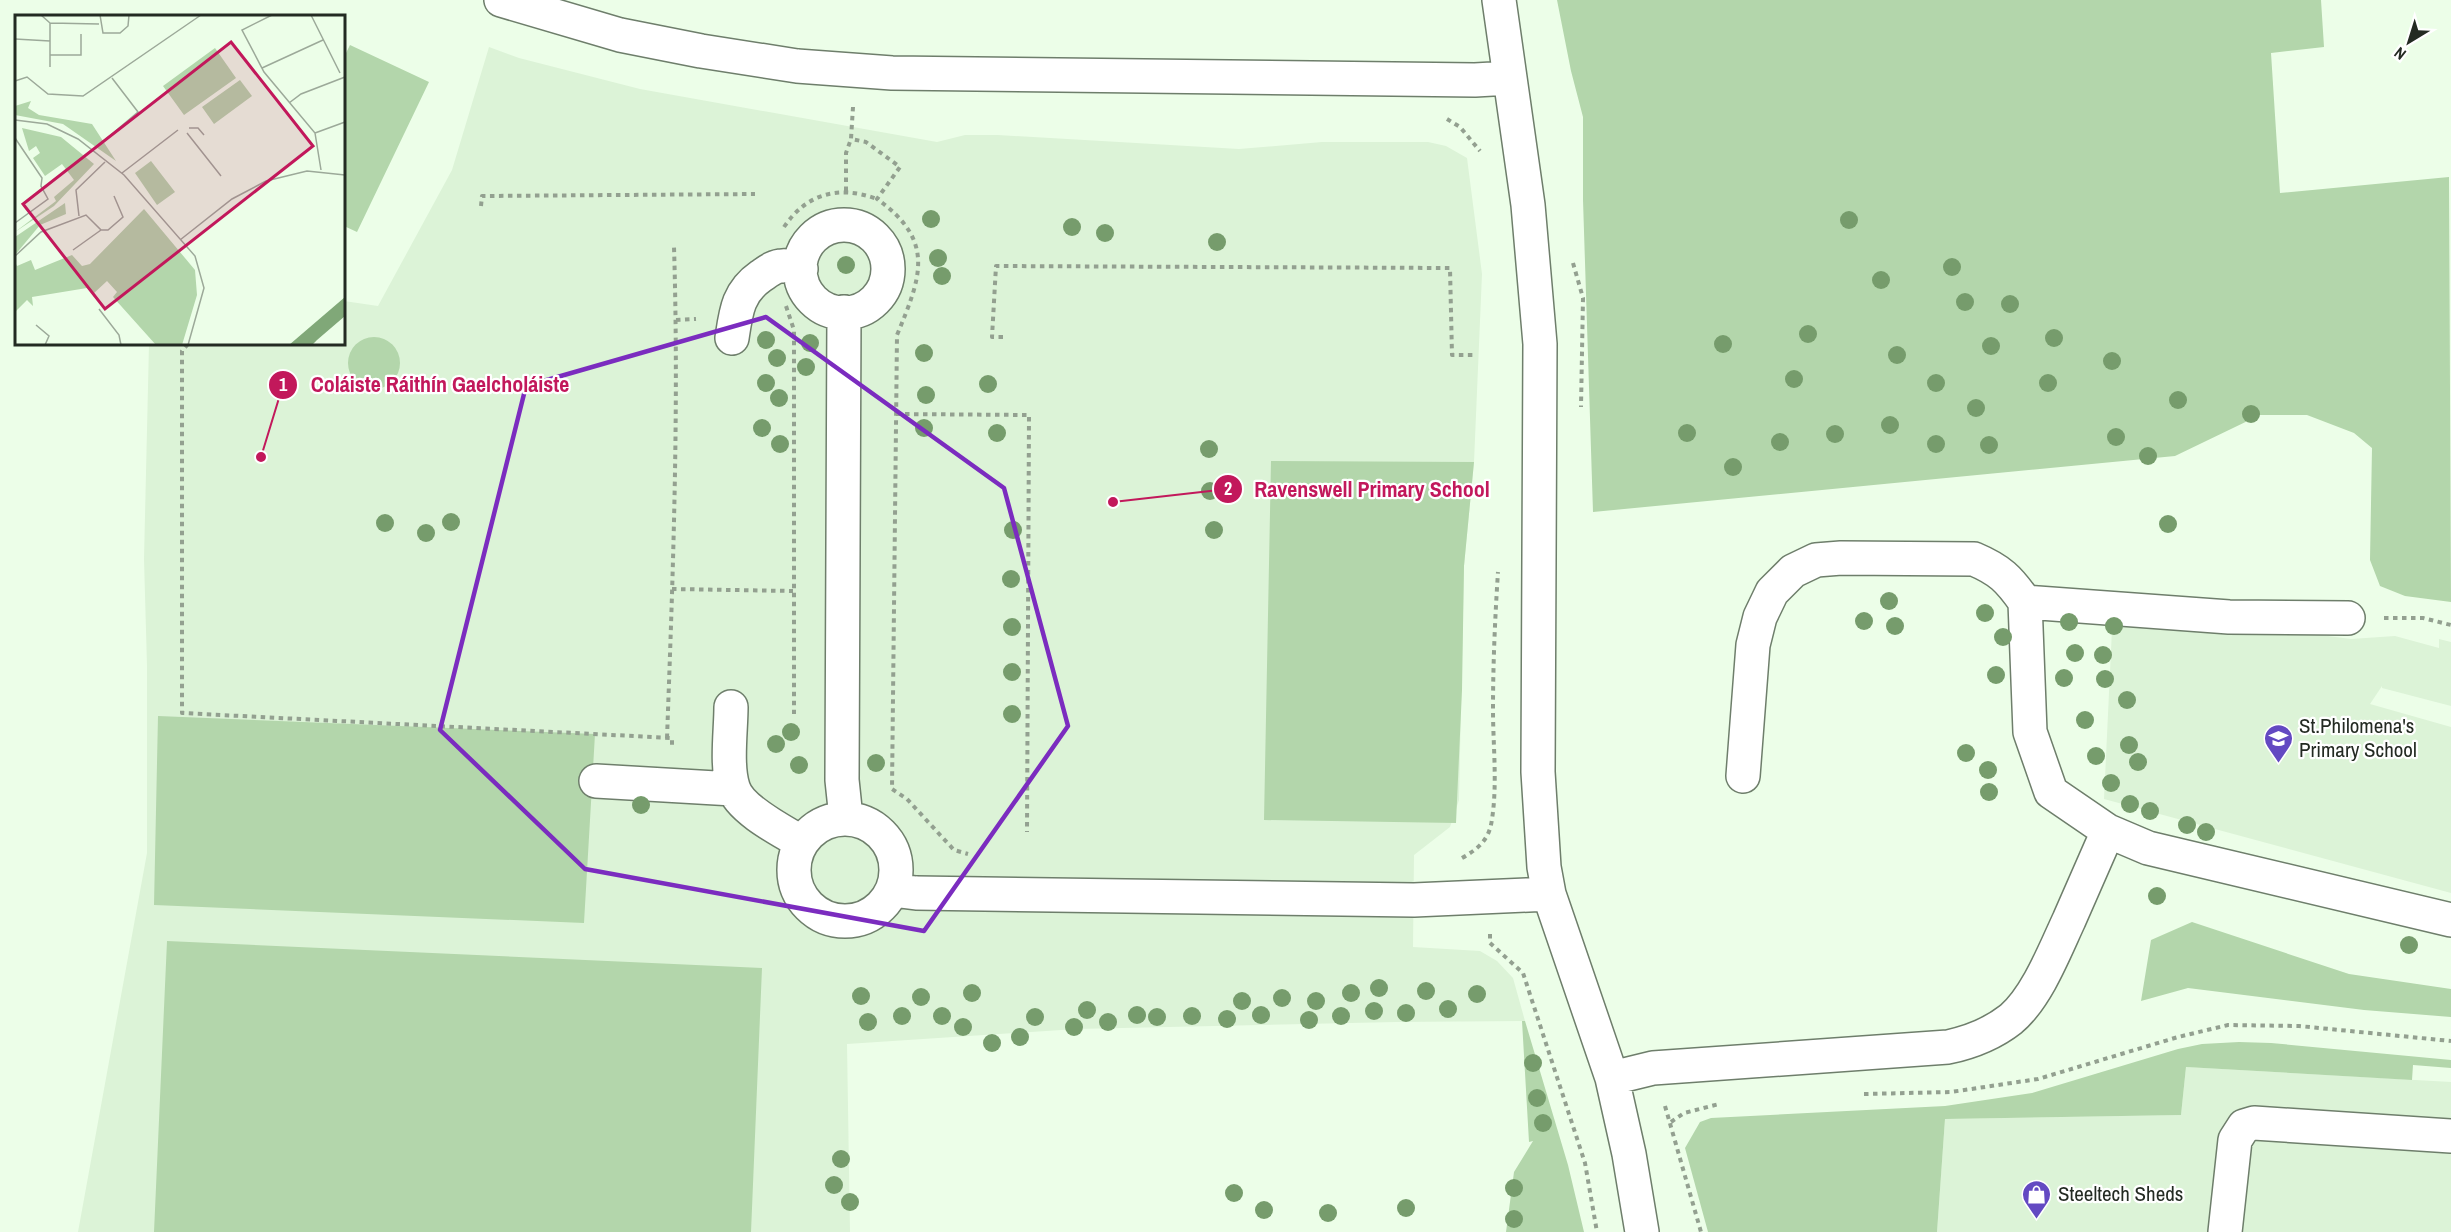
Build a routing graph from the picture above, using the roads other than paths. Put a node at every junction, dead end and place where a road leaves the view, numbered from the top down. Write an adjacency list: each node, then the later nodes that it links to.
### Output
1 (501, 0): 3 (street)
2 (1499, 0): 3 (street)
3 (1510, 78): 17 (street)
4 (801, 269): 5 (street); 5 (street); 6 (street)
5 (844, 312): 13 (street)
6 (732, 338)
7 (2025, 602): 8 (street); 10 (street); 14 (street)
8 (2348, 618)
9 (731, 707): 12 (street)
10 (1743, 776)
11 (596, 781): 12 (street)
12 (733, 789): 15 (street)
13 (846, 818): 15 (street); 16 (street)
14 (2109, 831): 18 (street); 19 (street)
15 (801, 842): 16 (street)
16 (892, 890): 17 (street)
17 (1549, 894): 19 (street)
18 (2451, 920)
19 (1612, 1078): 21 (street)
20 (2451, 1136): 22 (street)
21 (1642, 1232)
22 (2225, 1232)

